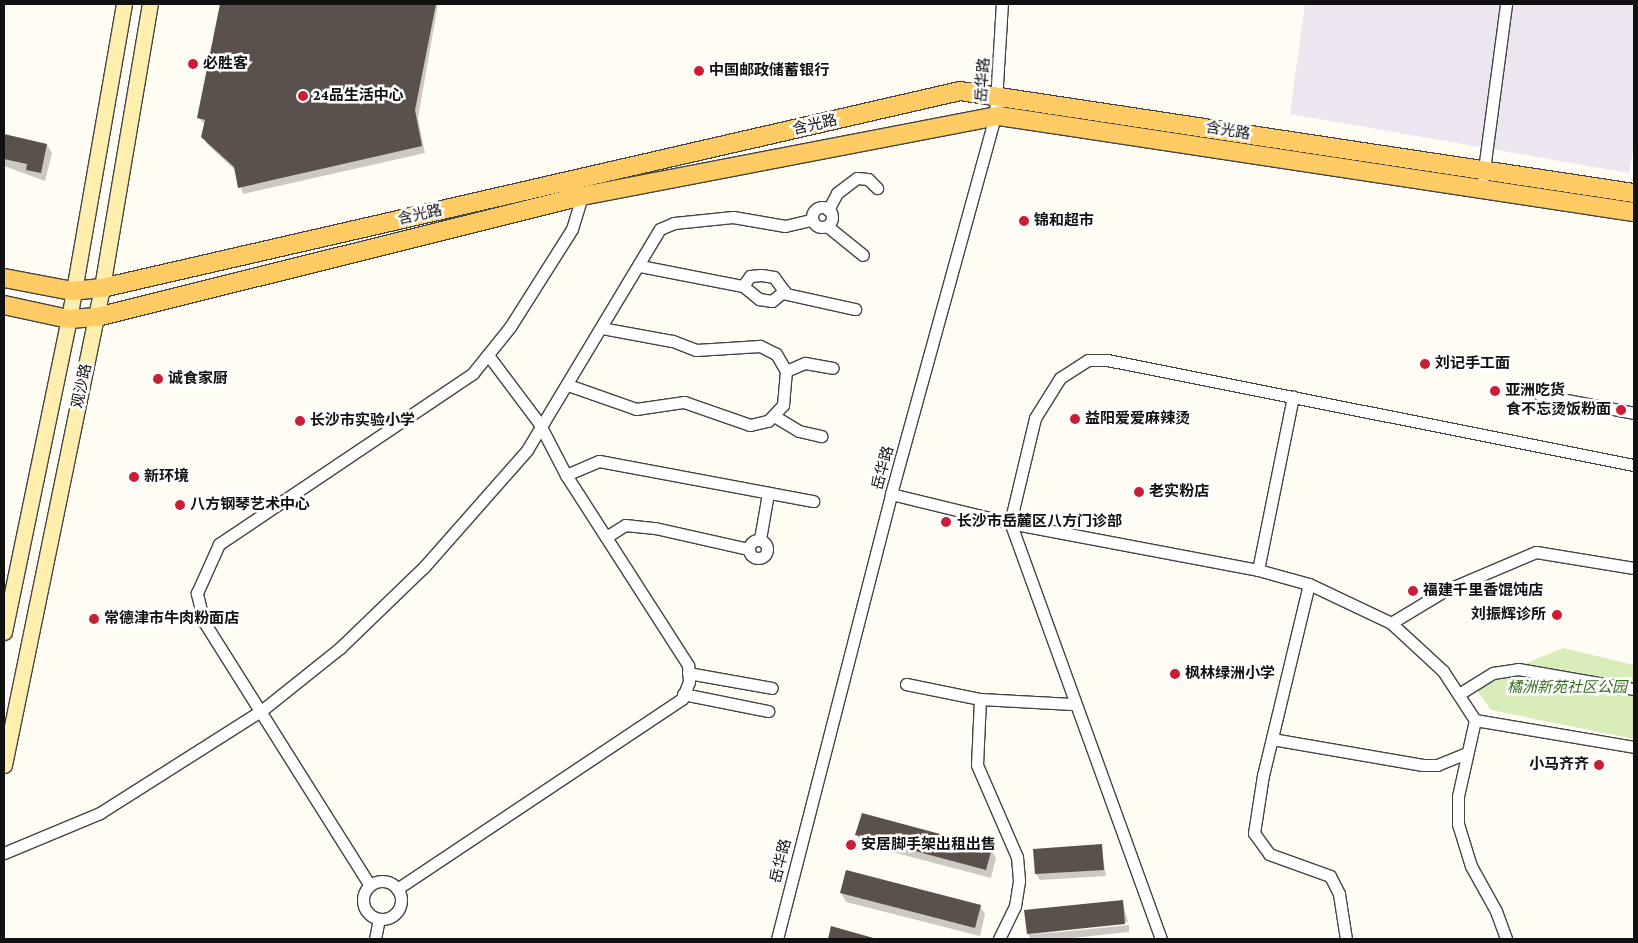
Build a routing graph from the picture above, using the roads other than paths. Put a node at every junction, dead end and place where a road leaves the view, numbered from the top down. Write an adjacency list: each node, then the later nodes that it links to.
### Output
1 (124, 4): 20 (main road, 观沙路)
2 (150, 4): 19 (main road, 观沙路)
3 (1002, 4): 5 (street, 岳华路)
4 (1506, 4): 7 (street)
5 (999, 95): 6 (street, 岳华路); 7 (main road, 含光路); 19 (main road, 含光路)
6 (995, 117): 7 (main road, 含光路); 10 (main road, 含光路); 40 (street, 岳华路)
7 (1483, 180): 9 (main road, 含光路); 12 (main road, 含光路)
8 (877, 188): 11 (street)
9 (1634, 193)
10 (582, 196): 24 (main road, 含光路); 27 (street)
11 (828, 210): 13 (street); 14 (street)
12 (1634, 212)
13 (812, 220): 14 (street); 16 (street)
14 (827, 226): 15 (street)
15 (863, 255)
16 (640, 266): 18 (street); 26 (street)
17 (4, 278): 20 (main road, 含光路)
18 (743, 286): 21 (street); 21 (street)
19 (102, 288): 20 (main road, 含光路); 24 (main road, 观沙路)
20 (72, 291): 25 (main road, 观沙路)
21 (782, 293): 23 (street)
22 (4, 304): 25 (main road, 含光路)
23 (855, 309)
24 (97, 317): 25 (main road, 含光路); 65 (main road, 观沙路)
25 (68, 319): 50 (main road, 观沙路)
26 (602, 328): 29 (street); 30 (street)
27 (488, 355): 35 (street); 59 (street)
28 (833, 368): 29 (street)
29 (786, 371): 34 (street)
30 (568, 385): 34 (street); 35 (street)
31 (1540, 395): 33 (street)
32 (1293, 398): 37 (street); 42 (street); 47 (street)
33 (1634, 413)
34 (774, 416): 36 (street)
35 (542, 428): 38 (street); 59 (street)
36 (821, 436)
37 (1634, 465)
38 (566, 475): 39 (street); 43 (street)
39 (768, 493): 41 (street); 44 (street)
40 (891, 494): 42 (street); 71 (street, 岳华路)
41 (813, 502)
42 (1010, 524): 47 (street); 58 (street)
43 (606, 536): 45 (street); 51 (street)
44 (760, 540): 45 (street); 45 (street)
45 (748, 549)
46 (1634, 568): 49 (street)
47 (1258, 570): 48 (street)
48 (1309, 584): 49 (street); 62 (street)
49 (1391, 623): 56 (street)
50 (4, 632)
51 (688, 673): 53 (street); 55 (street)
52 (906, 684): 57 (street)
53 (772, 688)
54 (1634, 689): 56 (street)
55 (684, 694): 60 (street); 68 (street)
56 (1458, 694): 61 (street)
57 (980, 699): 58 (street); 72 (street)
58 (1072, 704): 73 (street)
59 (260, 711): 66 (street); 67 (street)
60 (768, 711)
61 (1475, 720): 63 (street); 64 (street)
62 (1272, 739): 64 (street); 74 (street)
63 (1634, 746)
64 (1467, 753): 75 (street)
65 (4, 765)
66 (4, 853)
67 (369, 884): 68 (street); 69 (street)
68 (397, 889): 69 (street)
69 (379, 919): 70 (street)
70 (375, 939)
71 (777, 939)
72 (999, 939)
73 (1160, 939)
74 (1346, 939)
75 (1506, 939)

